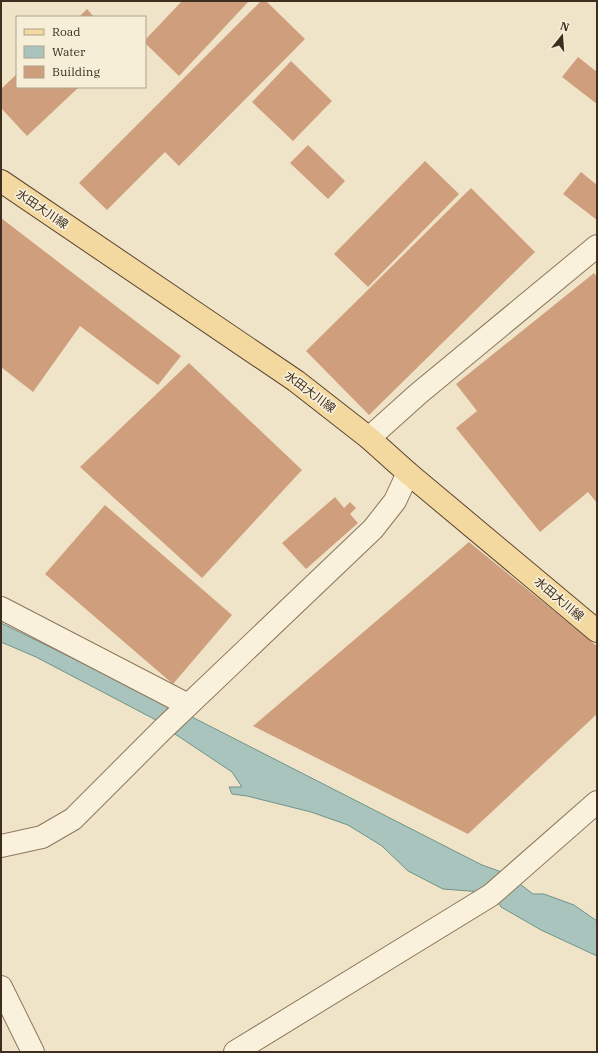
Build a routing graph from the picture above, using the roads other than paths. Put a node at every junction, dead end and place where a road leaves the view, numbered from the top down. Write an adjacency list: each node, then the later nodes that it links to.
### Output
1 (1, 181): 3 (main road, 水田大川線)
2 (597, 246): 3 (street)
3 (369, 438): 4 (main road, 水田大川線)
4 (408, 473): 6 (main road, 水田大川線); 7 (street)
5 (1, 608): 7 (street)
6 (597, 631)
7 (188, 705): 9 (street)
8 (597, 802): 12 (street)
9 (1, 846)
10 (1, 987): 11 (street)
11 (33, 1052)
12 (235, 1052)

